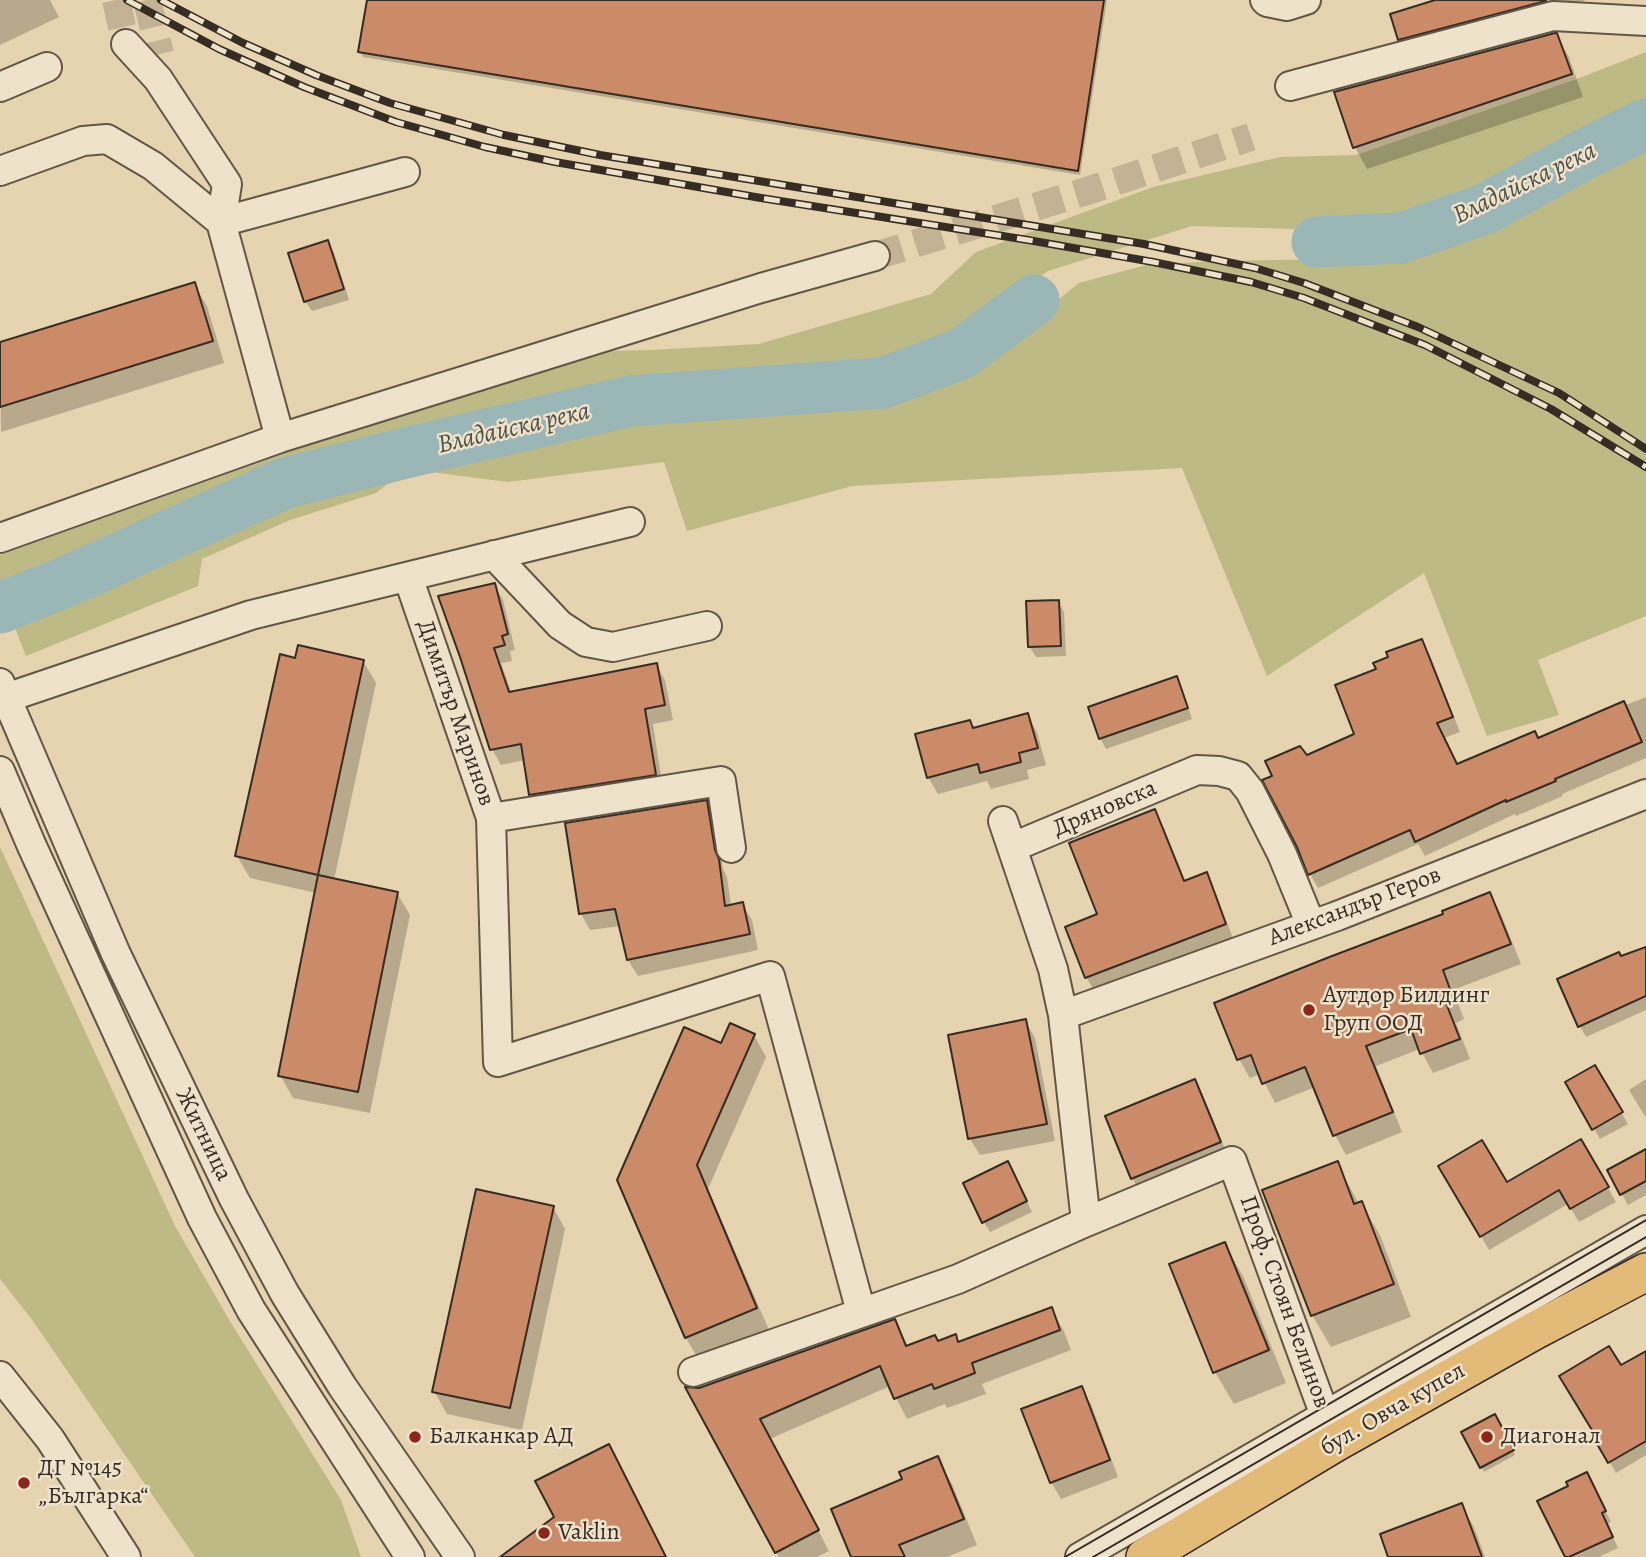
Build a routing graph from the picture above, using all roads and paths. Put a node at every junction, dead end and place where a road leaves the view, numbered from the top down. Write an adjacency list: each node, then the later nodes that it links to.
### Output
1 (1265, 0): 2 (street)
2 (1306, 0)
3 (1646, 21): 6 (street)
4 (126, 44): 10 (street)
5 (47, 67): 7 (street)
6 (1290, 86)
7 (0, 87)
8 (0, 171): 10 (street)
9 (405, 172): 10 (street)
10 (221, 222): 12 (street)
11 (875, 256): 12 (street)
12 (281, 438): 14 (street)
13 (630, 522): 15 (street)
14 (0, 538)
15 (494, 555): 16 (street); 17 (street)
16 (408, 577): 18 (street); 21 (street, Димитър Маринов)
17 (707, 626)
18 (2, 694): 36 (street, Житница)
19 (0, 771): 35 (street, Житница)
20 (1646, 794): 25 (street, Александър Геров)
21 (491, 818): 24 (street); 30 (street, Димитър Маринов)
22 (1003, 821): 23 (street)
23 (1013, 847): 25 (street, Дряновска); 26 (street)
24 (731, 848)
25 (1311, 925): 26 (street, Александър Геров)
26 (1063, 1015): 27 (street)
27 (1086, 1222): 30 (street); 33 (street, Проф. Стоян Белинов)
28 (1646, 1230): 33 (street)
29 (1646, 1272): 33 (main road, бул. Овча купел)
30 (861, 1312): 31 (street)
31 (693, 1372)
32 (0, 1376): 34 (street)
33 (1330, 1429): 37 (street); 38 (main road, бул. Овча купел)
34 (126, 1557)
35 (410, 1557)
36 (460, 1557)
37 (1080, 1557)
38 (1145, 1557)

